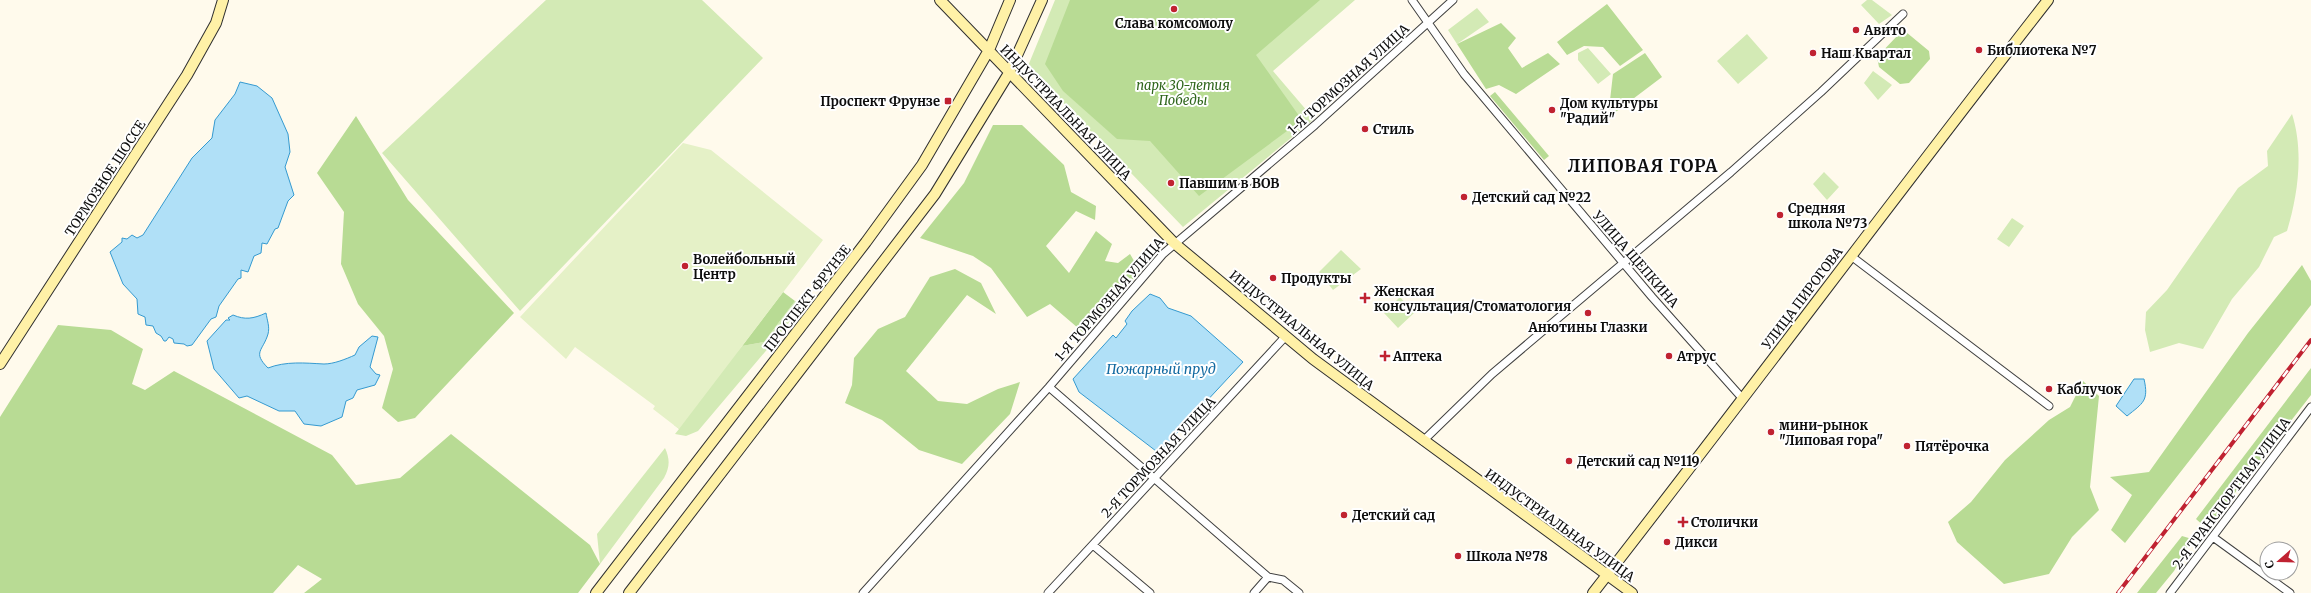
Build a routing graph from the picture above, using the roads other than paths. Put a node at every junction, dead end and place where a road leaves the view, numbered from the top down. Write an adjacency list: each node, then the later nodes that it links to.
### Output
1 (223, 0): 16 (street, ТОРМОЗНОЕ ШОССЕ)
2 (940, 0): 10 (street, ИНДУСТРИАЛЬНАЯ УЛИЦА)
3 (1010, 0): 10 (street, ПРОСПЕКТ ФРУНЗЕ)
4 (1042, 0): 11 (street)
5 (1412, 0): 9 (street, УЛИЦА ЩЕПКИНА)
6 (1453, 0): 9 (street, 1-Я ТОРМОЗНАЯ УЛИЦА)
7 (2048, 0): 13 (street, УЛИЦА ПИРОГОВА)
8 (1903, 14): 14 (street)
9 (1428, 23): 12 (street, 1-Я ТОРМОЗНАЯ УЛИЦА); 14 (street, УЛИЦА ЩЕПКИНА)
10 (989, 50): 11 (street, ИНДУСТРИАЛЬНАЯ УЛИЦА); 27 (street, ПРОСПЕКТ ФРУНЗЕ)
11 (1009, 73): 12 (street, ИНДУСТРИАЛЬНАЯ УЛИЦА); 28 (street)
12 (1174, 243): 15 (street, ИНДУСТРИАЛЬНАЯ УЛИЦА); 17 (street, 1-Я ТОРМОЗНАЯ УЛИЦА)
13 (1851, 256): 18 (street, УЛИЦА ПИРОГОВА); 19 (street)
14 (1622, 262): 18 (street, УЛИЦА ЩЕПКИНА); 21 (street)
15 (1285, 337): 21 (street, ИНДУСТРИАЛЬНАЯ УЛИЦА); 22 (street, 2-Я ТОРМОЗНАЯ УЛИЦА)
16 (0, 364)
17 (1049, 387): 22 (street); 29 (street, 1-Я ТОРМОЗНАЯ УЛИЦА)
18 (1742, 398): 25 (street, УЛИЦА ПИРОГОВА)
19 (2049, 406)
20 (2311, 407): 23 (street, 2-Я ТРАНСПОРТНАЯ УЛИЦА)
21 (1423, 441): 25 (street, ИНДУСТРИАЛЬНАЯ УЛИЦА)
22 (1153, 478): 24 (street, 2-Я ТОРМОЗНАЯ УЛИЦА); 26 (street)
23 (2213, 537): 36 (street, 2-Я ТРАНСПОРТНАЯ УЛИЦА); 37 (street)
24 (1093, 545): 30 (street, 2-Я ТОРМОЗНАЯ УЛИЦА); 31 (street)
25 (1608, 574): 34 (street, УЛИЦА ПИРОГОВА); 35 (street, ИНДУСТРИАЛЬНАЯ УЛИЦА)
26 (1268, 577): 32 (street); 33 (street)
27 (596, 593)
28 (629, 593)
29 (863, 593)
30 (1048, 593)
31 (1150, 593)
32 (1254, 593)
33 (1299, 593)
34 (1593, 593)
35 (1632, 593)
36 (2170, 593)
37 (2290, 593)

